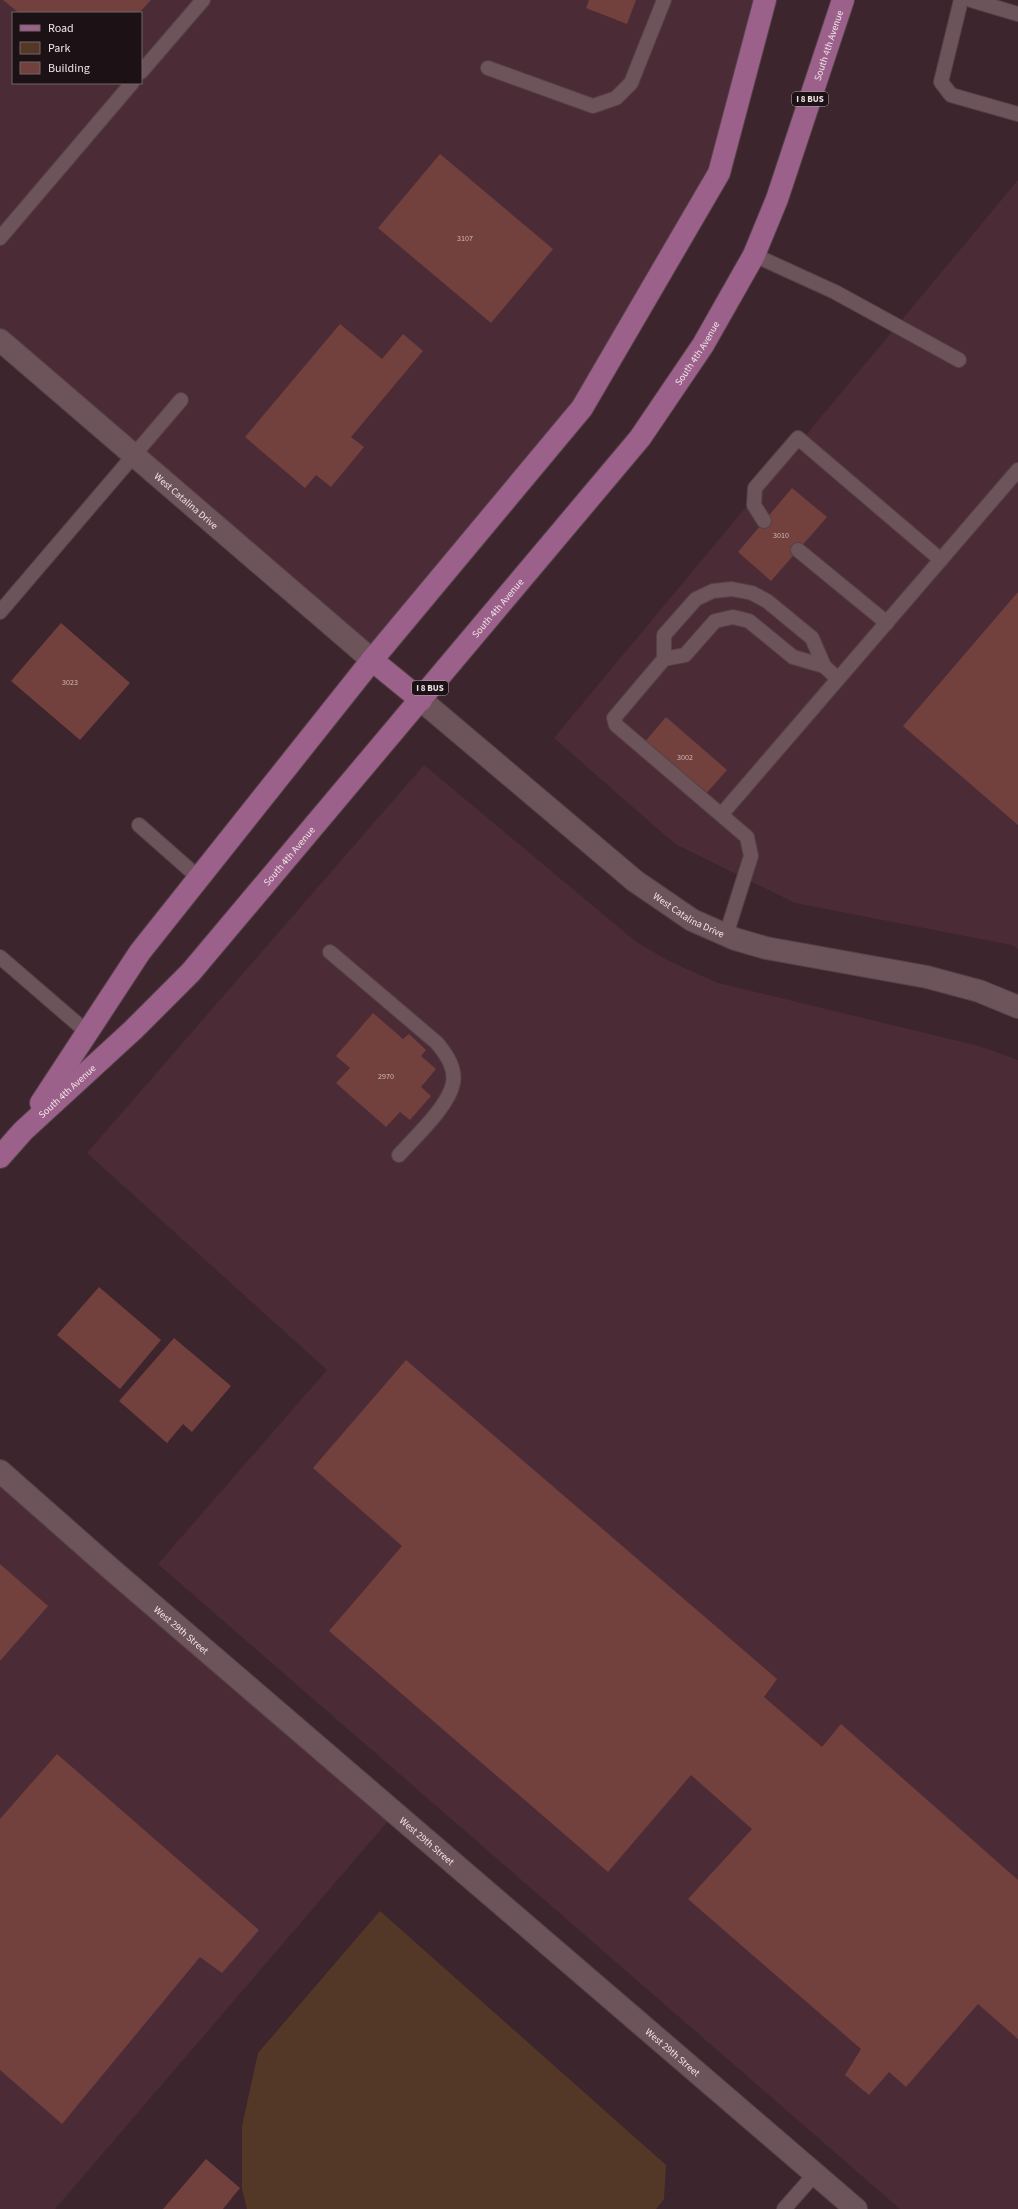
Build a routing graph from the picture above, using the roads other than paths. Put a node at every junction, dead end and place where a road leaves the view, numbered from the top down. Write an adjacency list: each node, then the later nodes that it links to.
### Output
1 (202, 0): 9 (lane)
2 (664, 0): 8 (lane)
3 (765, 0): 25 (main road, South 4th Avenue / I 8 BUS)
4 (843, 0): 13 (main road, South 4th Avenue / I 8 BUS)
5 (961, 0): 11 (lane)
6 (970, 0): 7 (lane)
7 (1018, 14)
8 (488, 68)
9 (142, 71)
10 (131, 84): 12 (lane)
11 (1018, 114)
12 (0, 238)
13 (754, 255): 15 (lane); 28 (main road, South 4th Avenue / I 8 BUS)
14 (0, 340): 17 (street, West Catalina Drive)
15 (959, 360)
16 (181, 400): 17 (lane)
17 (133, 455): 22 (lane); 25 (street, West Catalina Drive)
18 (1018, 470): 21 (lane)
19 (764, 521): 21 (lane)
20 (798, 550): 23 (lane)
21 (941, 560): 23 (lane)
22 (0, 612)
23 (887, 623): 27 (lane)
24 (664, 659): 26 (lane); 26 (lane); 29 (lane)
25 (372, 660): 28 (main road); 31 (main road, South 4th Avenue / I 8 BUS)
26 (824, 666): 27 (lane)
27 (838, 679): 29 (lane)
28 (421, 700): 32 (street, West Catalina Drive); 37 (main road, South 4th Avenue / I 8 BUS)
29 (721, 815): 32 (lane)
30 (139, 825): 31 (lane)
31 (199, 878): 36 (main road, South 4th Avenue / I 8 BUS)
32 (726, 935): 35 (street, West Catalina Drive)
33 (330, 952): 38 (lane)
34 (0, 957): 36 (lane)
35 (1018, 1007)
36 (88, 1033): 37 (main road, South 4th Avenue / I 8 BUS)
37 (23, 1131): 39 (main road, South 4th Avenue / I 8 BUS)
38 (399, 1155)
39 (0, 1157)
40 (0, 1471): 41 (street, West 29th Street)
41 (815, 2174): 42 (lane); 43 (street, West 29th Street)
42 (784, 2209)
43 (856, 2209)

